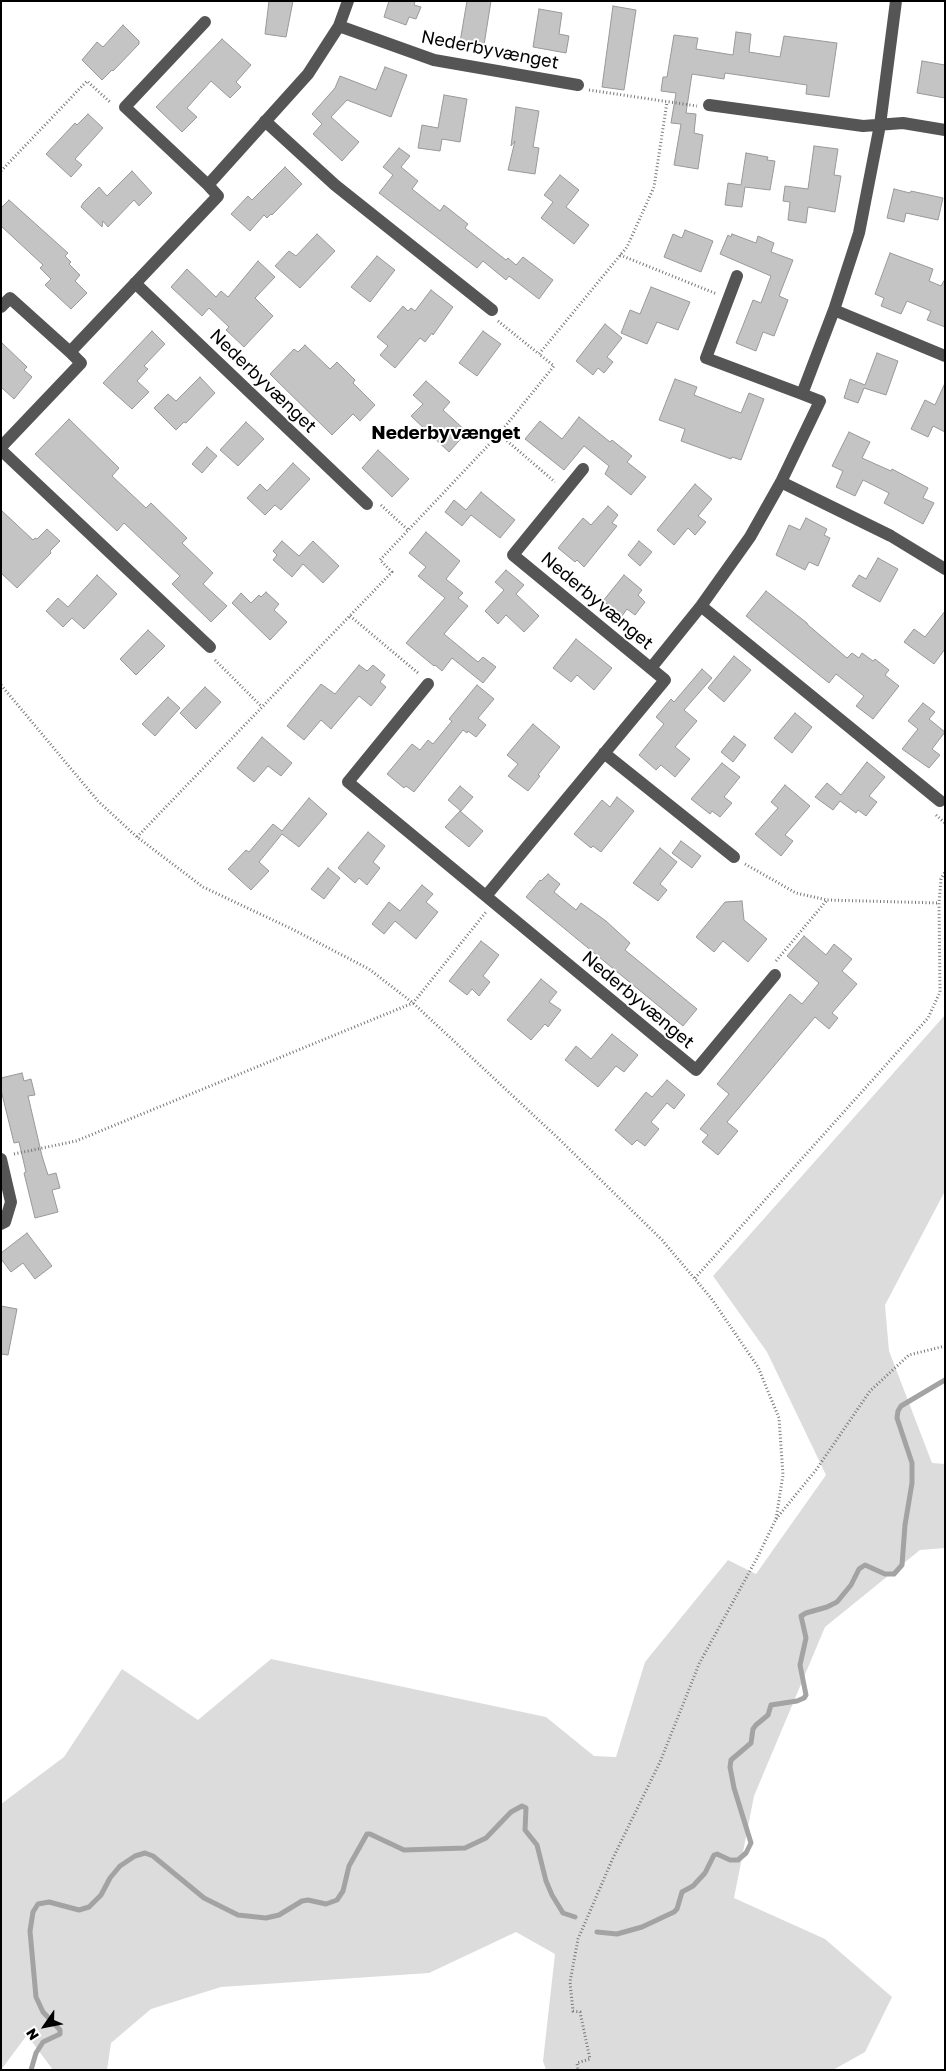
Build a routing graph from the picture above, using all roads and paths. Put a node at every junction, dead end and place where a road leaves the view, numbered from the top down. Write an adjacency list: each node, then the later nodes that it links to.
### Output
1 (348, 1): 4 (street)
2 (896, 1): 10 (street)
3 (205, 22): 13 (street)
4 (339, 26): 5 (street, Nederbyvænget); 9 (street)
5 (578, 85): 7 (path)
6 (106, 99): 12 (path)
7 (667, 102): 8 (path); 14 (path)
8 (709, 105): 10 (street)
9 (265, 121): 13 (street); 19 (street)
10 (880, 125): 11 (street); 20 (street)
11 (945, 130)
12 (1, 171)
13 (208, 185): 16 (street)
14 (620, 255): 17 (path); 22 (path)
15 (737, 276): 17 (street, Nederbyvænget)
16 (135, 283): 21 (street); 30 (street, Nederbyvænget)
17 (728, 298): 24 (street, Nederbyvænget)
18 (1, 307): 21 (street)
19 (492, 310): 22 (path)
20 (834, 310): 23 (street); 24 (street)
21 (70, 352): 26 (street)
22 (539, 354): 25 (path)
23 (945, 356)
24 (802, 394): 28 (street, Nederbyvænget)
25 (499, 434): 29 (path); 31 (path)
26 (1, 449): 35 (street)
27 (583, 469): 29 (street, Nederbyvænget)
28 (781, 482): 32 (street); 33 (street, Nederbyvænget)
29 (565, 491): 36 (street, Nederbyvænget)
30 (367, 504): 31 (path)
31 (408, 530): 34 (path)
32 (945, 569)
33 (701, 606): 36 (street, Nederbyvænget); 41 (street)
34 (350, 616): 37 (path); 39 (path)
35 (210, 647): 39 (path)
36 (651, 668): 40 (street, Nederbyvænget)
37 (428, 684): 45 (street, Nederbyvænget)
38 (1, 686): 42 (path)
39 (262, 707): 42 (path)
40 (604, 753): 43 (street); 45 (street, Nederbyvænget)
41 (940, 801)
42 (137, 837): 49 (path)
43 (734, 857): 46 (path)
44 (945, 872): 47 (path)
45 (490, 899): 48 (street, Nederbyvænget); 49 (path)
46 (827, 900): 47 (path); 48 (path)
47 (939, 903): 52 (path)
48 (775, 975)
49 (413, 1003): 50 (path); 52 (path)
50 (6, 1157): 51 (street)
51 (1, 1224)
52 (695, 1278): 54 (path)
53 (945, 1346): 54 (path)
54 (776, 1519): 55 (path)
55 (578, 2070)

